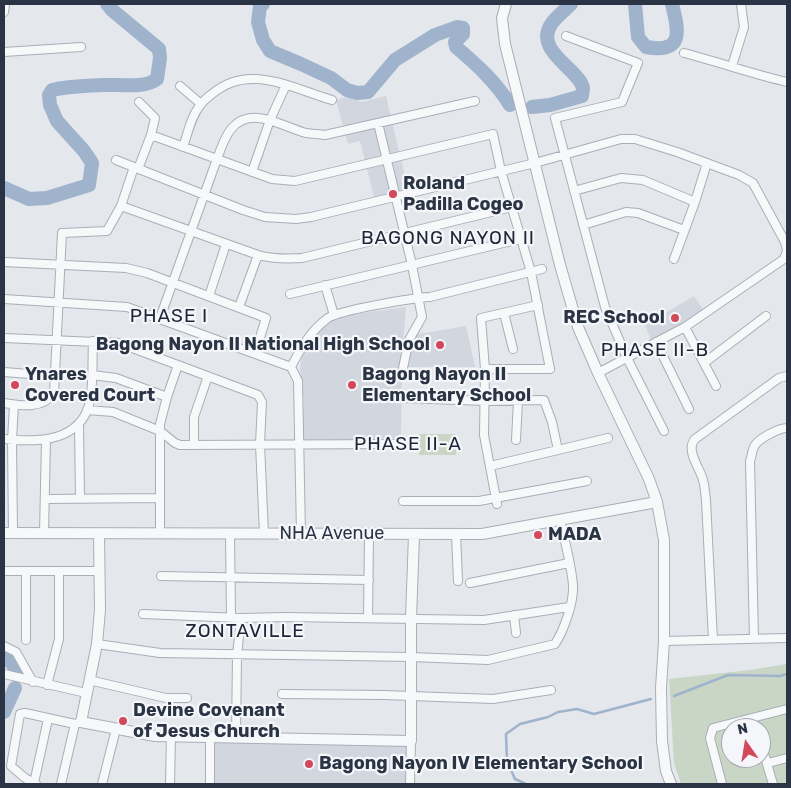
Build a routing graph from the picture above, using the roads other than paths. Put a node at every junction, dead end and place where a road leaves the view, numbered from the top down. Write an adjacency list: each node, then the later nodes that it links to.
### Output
1 (5, 4): 4 (street)
2 (506, 4): 27 (street)
3 (741, 4): 9 (street)
4 (4, 12)
5 (566, 36): 23 (street)
6 (81, 47): 7 (street)
7 (4, 52)
8 (684, 53): 9 (street)
9 (732, 66): 10 (street)
10 (787, 82)
11 (286, 85): 14 (street); 18 (street); 19 (street)
12 (180, 86): 18 (street)
13 (325, 87): 14 (street)
14 (320, 96): 15 (street)
15 (332, 100)
16 (475, 101): 20 (street)
17 (139, 102): 21 (street)
18 (201, 104): 22 (street)
19 (270, 120): 20 (street); 26 (street); 31 (street)
20 (378, 123): 24 (street)
21 (151, 135): 22 (street); 29 (street)
22 (183, 147): 26 (street)
23 (564, 155): 27 (street); 28 (street); 32 (street)
24 (386, 159): 30 (street); 31 (street); 34 (street)
25 (116, 160): 29 (street)
26 (217, 160): 31 (street); 33 (street)
27 (535, 163): 30 (street); 79 (street)
28 (707, 163): 35 (street); 44 (street)
29 (136, 168): 33 (street); 36 (street)
30 (501, 171): 34 (street); 37 (street)
31 (252, 172)
32 (574, 191): 35 (street); 38 (street)
33 (205, 195): 34 (street); 40 (street)
34 (396, 197): 41 (street)
35 (695, 202): 39 (street)
36 (120, 206): 40 (street); 48 (street)
37 (512, 206): 41 (street); 42 (street)
38 (583, 225): 39 (street); 72 (street)
39 (684, 230): 46 (street)
40 (192, 232): 43 (street); 52 (street)
41 (404, 232): 45 (street); 49 (street)
42 (520, 239): 49 (street); 51 (street)
43 (226, 244): 45 (street); 55 (street)
44 (787, 251): 65 (street)
45 (258, 255): 60 (street)
46 (674, 259)
47 (4, 262): 48 (street)
48 (61, 265): 52 (street); 58 (street)
49 (412, 265): 53 (street); 56 (street)
50 (542, 269): 51 (street)
51 (531, 272): 56 (street); 59 (street)
52 (173, 283): 55 (street); 64 (street)
53 (326, 285): 54 (street); 62 (street)
54 (290, 294)
55 (209, 296): 60 (street)
56 (419, 297): 62 (street); 76 (street)
57 (4, 299): 58 (street)
58 (59, 303): 64 (street); 67 (street)
59 (538, 304): 61 (street); 77 (street)
60 (238, 308): 71 (street)
61 (504, 312): 70 (street); 77 (street)
62 (334, 315): 75 (street)
63 (766, 316): 73 (street)
64 (160, 318): 71 (street)
65 (685, 326): 69 (street); 73 (street)
66 (4, 338): 67 (street)
67 (58, 342): 68 (street); 80 (street)
68 (93, 342): 74 (street); 81 (street)
69 (656, 342): 72 (street); 91 (street)
70 (513, 349)
71 (255, 354): 75 (street)
72 (627, 358): 79 (street); 96 (street)
73 (704, 364): 84 (street)
74 (178, 365): 82 (street); 85 (street)
75 (291, 367): 103 (street)
76 (403, 368)
77 (486, 369): 88 (street)
78 (4, 372): 80 (street)
79 (598, 373): 113 (street)
80 (55, 376): 90 (street)
81 (92, 376): 85 (street); 92 (street)
82 (208, 376): 101 (street); 102 (street)
83 (787, 376): 146 (street)
84 (716, 386)
85 (167, 397): 95 (street)
86 (403, 398): 88 (street)
87 (518, 401): 88 (street); 100 (street); 105 (street)
88 (486, 402): 106 (street)
89 (4, 403): 90 (street)
90 (14, 405): 98 (street)
91 (689, 409)
92 (87, 410): 93 (street); 95 (street)
93 (79, 424): 99 (street); 110 (street)
94 (787, 428): 144 (street)
95 (160, 430): 101 (street); 108 (street)
96 (664, 431)
97 (608, 438): 105 (street)
98 (8, 440): 99 (street); 115 (street)
99 (46, 440): 109 (street)
100 (516, 440)
101 (194, 444): 102 (street)
102 (260, 444): 103 (street); 120 (street)
103 (300, 444): 104 (street); 121 (street)
104 (403, 444)
105 (558, 450): 106 (street)
106 (490, 466): 112 (street)
107 (587, 481): 112 (street)
108 (160, 498): 110 (street); 117 (street)
109 (45, 499): 110 (street); 116 (street)
110 (80, 499)
111 (404, 501): 112 (street)
112 (497, 501)
113 (657, 502): 114 (street, NHA Avenue); 147 (street)
114 (560, 520): 122 (street, NHA Avenue); 125 (street)
115 (8, 533): 116 (street, NHA Avenue)
116 (44, 533): 118 (street, NHA Avenue)
117 (160, 533): 118 (street, NHA Avenue); 119 (street, NHA Avenue)
118 (99, 534): 129 (street)
119 (230, 534): 120 (street, NHA Avenue); 131 (street)
120 (264, 534): 121 (street, NHA Avenue)
121 (301, 534): 123 (street, NHA Avenue)
122 (456, 534): 124 (street, NHA Avenue); 133 (street)
123 (369, 535): 124 (street, NHA Avenue); 132 (street)
124 (414, 535): 141 (street)
125 (569, 563): 134 (street); 135 (street)
126 (4, 571): 128 (street)
127 (59, 571): 128 (street); 129 (street); 155 (street)
128 (26, 572): 145 (street)
129 (99, 572): 148 (street)
130 (160, 576): 131 (street)
131 (230, 578): 132 (street); 138 (street)
132 (369, 580): 140 (street)
133 (458, 581)
134 (470, 583)
135 (569, 607): 137 (street); 151 (street)
136 (143, 614): 138 (street)
137 (514, 615): 141 (street); 142 (street)
138 (231, 617): 139 (street)
139 (241, 618): 140 (street); 150 (street)
140 (368, 618): 141 (street)
141 (411, 618): 151 (street)
142 (516, 633)
143 (787, 638): 144 (street)
144 (754, 639): 146 (street)
145 (26, 640)
146 (713, 640): 147 (street)
147 (664, 641): 180 (street)
148 (98, 644): 150 (street); 153 (street)
149 (4, 646): 154 (street)
150 (236, 655): 151 (street); 169 (street)
151 (412, 657): 159 (street)
152 (4, 674): 154 (street)
153 (89, 680): 157 (street); 160 (street)
154 (33, 682): 155 (street)
155 (47, 685): 157 (street)
156 (551, 690): 159 (street)
157 (86, 693): 164 (street)
158 (282, 694): 159 (street)
159 (410, 697): 170 (street)
160 (187, 698)
161 (787, 709): 162 (street)
162 (752, 718)
163 (48, 719): 164 (street); 174 (street); 174 (street)
164 (78, 723): 166 (street); 175 (street)
165 (721, 726): 181 (street)
166 (116, 729): 167 (street); 176 (street)
167 (171, 736): 168 (street); 177 (street)
168 (210, 737): 169 (street); 178 (street)
169 (236, 737): 170 (street)
170 (411, 741): 179 (street)
171 (787, 758): 172 (street)
172 (771, 762)
173 (769, 768): 182 (street)
174 (35, 784)
175 (61, 784)
176 (102, 784)
177 (170, 784)
178 (210, 784)
179 (410, 784)
180 (671, 784)
181 (722, 784)
182 (773, 784)

